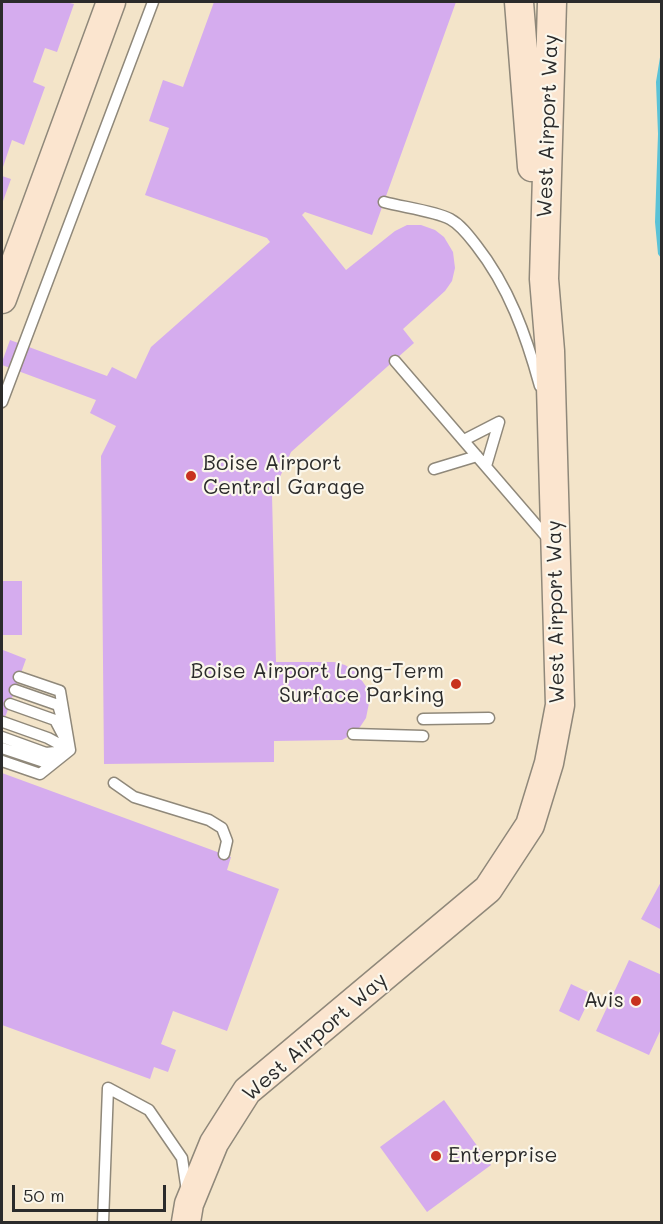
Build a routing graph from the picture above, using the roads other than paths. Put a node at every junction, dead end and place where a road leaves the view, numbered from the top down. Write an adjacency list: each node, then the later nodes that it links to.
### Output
1 (93, 2): 7 (main road)
2 (111, 2): 9 (main road)
3 (153, 2): 11 (lane)
4 (519, 2): 8 (main road)
5 (552, 2): 8 (main road, West Airport Way)
6 (384, 202): 12 (lane)
7 (2, 256)
8 (544, 279): 12 (main road, West Airport Way)
9 (2, 299)
10 (395, 361): 13 (lane)
11 (2, 402)
12 (552, 432): 17 (main road, West Airport Way)
13 (464, 440): 14 (lane); 15 (lane)
14 (477, 456): 15 (lane); 16 (lane)
15 (486, 466): 17 (lane)
16 (434, 469)
17 (554, 546): 32 (main road, West Airport Way)
18 (19, 677): 28 (lane)
19 (15, 690): 28 (lane)
20 (10, 704): 28 (lane)
21 (489, 718): 22 (lane)
22 (423, 719)
23 (3, 722): 28 (lane)
24 (353, 734): 25 (lane)
25 (423, 736)
26 (2, 737): 28 (lane)
27 (2, 748): 28 (lane)
28 (70, 750): 29 (lane)
29 (2, 761)
30 (114, 783): 31 (lane)
31 (224, 854)
32 (188, 1213): 33 (lane)
33 (103, 1222)

